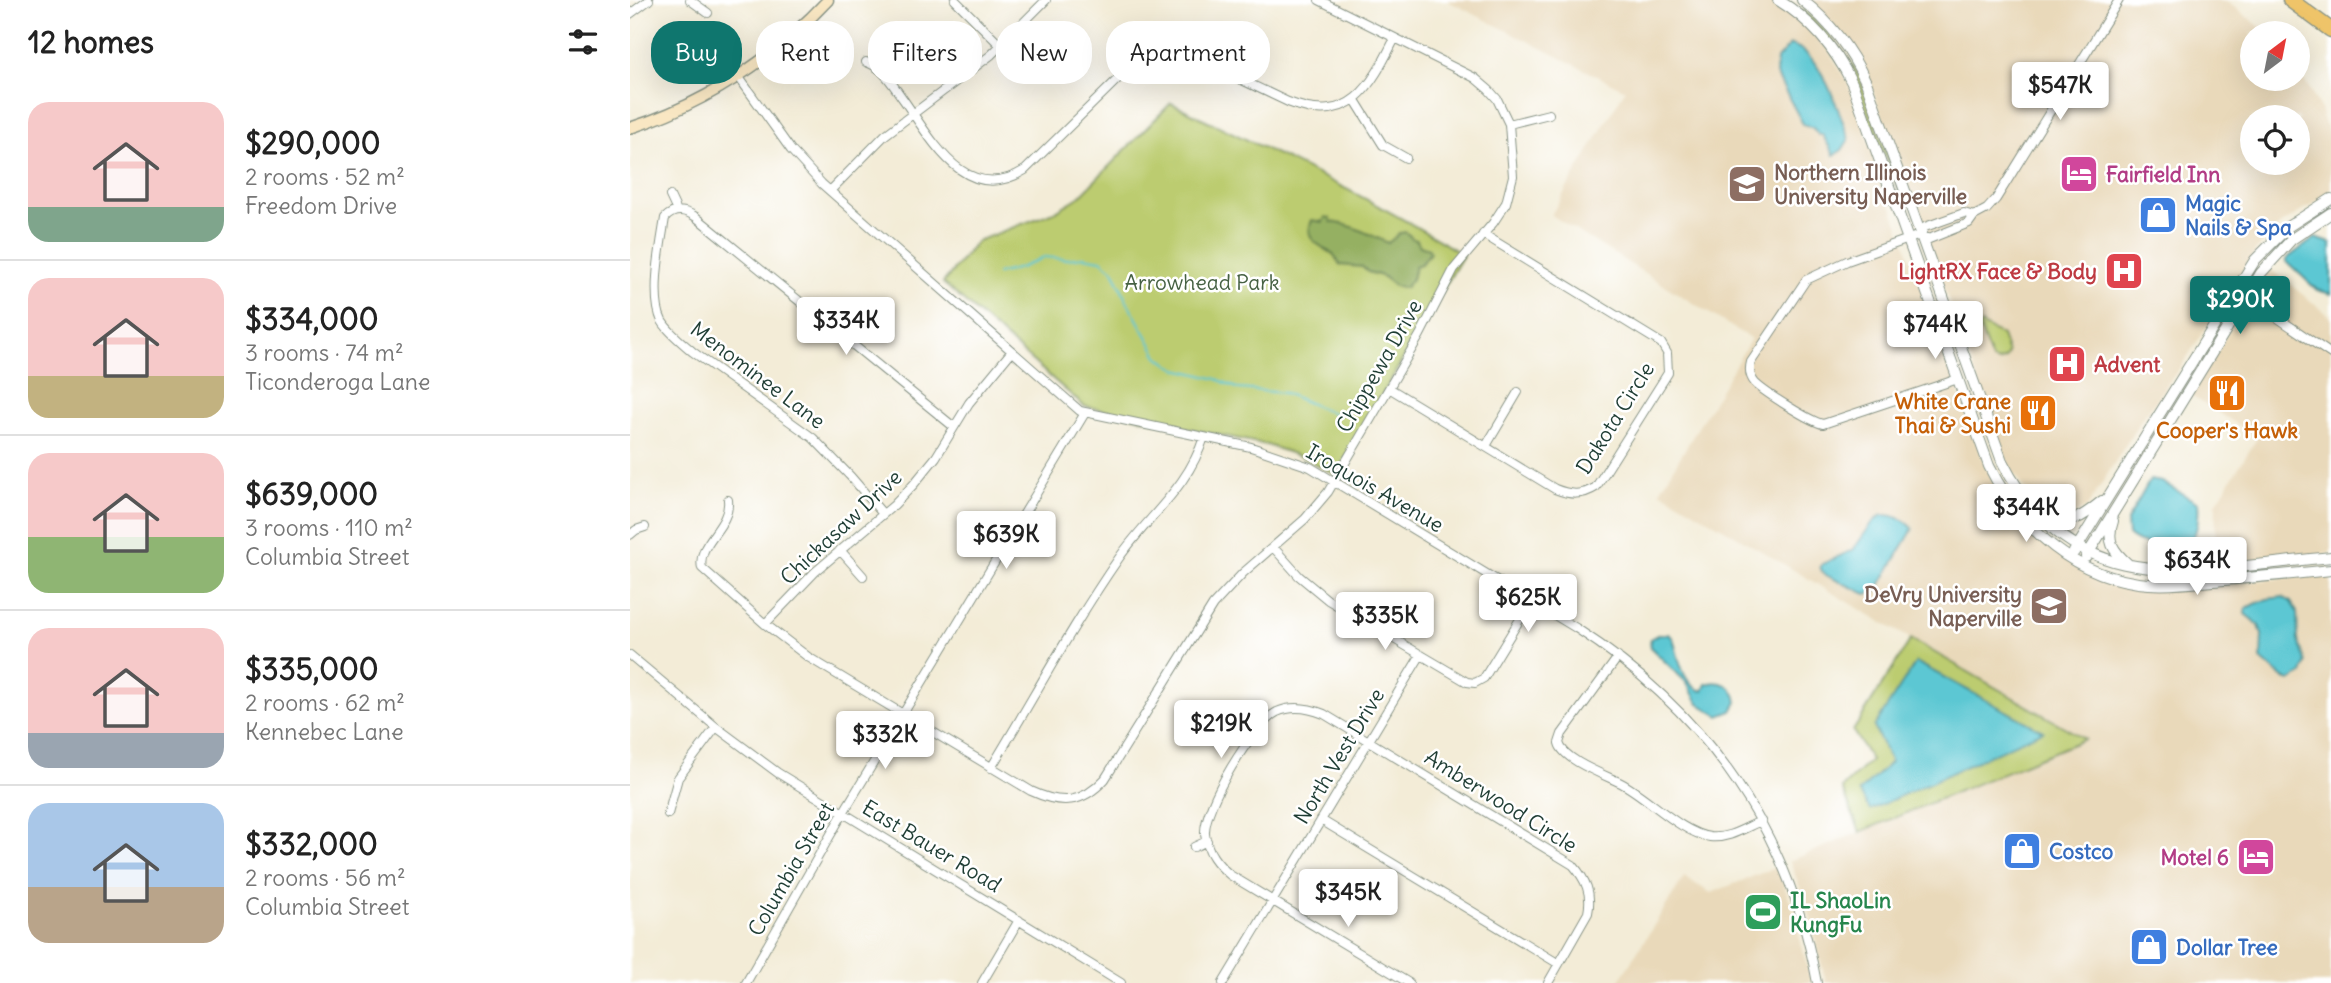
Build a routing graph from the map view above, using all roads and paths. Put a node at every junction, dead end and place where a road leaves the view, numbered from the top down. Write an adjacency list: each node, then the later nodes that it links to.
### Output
1 (649, 0): 13 (street)
2 (690, 0): 12 (street)
3 (828, 0): 20 (main road)
4 (955, 0): 17 (street)
5 (1046, 0): 14 (street)
6 (1319, 0): 16 (street, Chippewa Drive)
7 (1778, 0): 11 (street)
8 (1802, 0): 35 (street)
9 (2119, 0): 35 (street)
10 (2290, 0): 15 (highway)
11 (1791, 3): 36 (street)
12 (708, 13)
13 (630, 14)
14 (1025, 21)
15 (2331, 30)
16 (1395, 38): 23 (street); 26 (street, Chippewa Drive)
17 (996, 41)
18 (996, 50): 24 (street)
19 (866, 62): 24 (street)
20 (742, 73)
21 (742, 82): 29 (street, Iroquois Avenue)
22 (724, 84): 27 (main road)
23 (1354, 100): 24 (street); 28 (street)
24 (913, 113): 29 (street)
25 (1549, 114): 26 (street)
26 (1509, 124): 34 (street, Chippewa Drive)
27 (630, 128)
28 (1406, 158)
29 (830, 191): 39 (street, Iroquois Avenue)
30 (670, 196): 32 (street)
31 (2331, 199): 37 (street)
32 (677, 211): 45 (street); 52 (street, Menominee Lane)
33 (2331, 213): 38 (street)
34 (1483, 234): 42 (street, Chippewa Drive); 47 (street, Dakota Circle)
35 (1920, 235): 36 (street); 53 (street)
36 (1908, 240): 41 (street); 41 (street)
37 (2235, 289): 38 (street); 49 (street)
38 (2246, 296): 40 (street); 51 (street)
39 (1012, 351): 44 (street, Iroquois Avenue); 45 (street, Chickasaw Drive)
40 (2331, 354)
41 (1958, 379): 61 (street)
42 (1389, 388): 47 (street, Dakota Circle); 48 (street, Chippewa Drive)
43 (1518, 392): 47 (street)
44 (1085, 413): 46 (street, Iroquois Avenue); 71 (street, Columbia Street)
45 (954, 427): 52 (street, Chickasaw Drive)
46 (1204, 437): 48 (street, Iroquois Avenue); 74 (street)
47 (1486, 446)
48 (1333, 481): 57 (street, Chippewa Drive); 66 (street, Iroquois Avenue)
49 (2108, 496): 53 (street); 56 (street)
50 (728, 500): 67 (street)
51 (2119, 503): 59 (street); 63 (street)
52 (883, 514): 58 (street, Chickasaw Drive)
53 (2040, 518): 56 (street)
54 (645, 527): 55 (street)
55 (630, 535)
56 (2077, 546): 59 (street); 61 (street)
57 (1273, 547): 69 (street); 74 (street, Chippewa Drive)
58 (839, 550): 65 (street); 67 (street, Chickasaw Drive)
59 (2089, 552): 62 (street); 63 (street)
60 (2331, 557): 63 (street)
61 (2070, 558): 62 (street)
62 (2081, 565): 64 (street)
63 (2132, 567)
64 (2331, 570)
65 (863, 576)
66 (1531, 601): 69 (street); 70 (street, Iroquois Avenue)
67 (765, 624): 71 (street)
68 (630, 655): 72 (street, East Bauer Road)
69 (1420, 656): 73 (street, North Vest Drive)
70 (1618, 657): 78 (street, Iroquois Avenue); 78 (street)
71 (903, 715): 74 (street); 75 (street, Columbia Street)
72 (716, 727): 75 (street, East Bauer Road); 76 (street)
73 (1369, 741): 77 (street, North Vest Drive); 79 (street); 83 (street, Amberwood Circle)
74 (991, 768)
75 (843, 813): 82 (street, East Bauer Road); 84 (street, Columbia Street)
76 (668, 814)
77 (1321, 820): 81 (street, North Vest Drive); 83 (street)
78 (1761, 821): 90 (street, Iroquois Avenue)
79 (1207, 841): 80 (street); 81 (street)
80 (1194, 847)
81 (1273, 901): 87 (street, North Vest Drive); 88 (street)
82 (1019, 920): 85 (street); 86 (street, East Bauer Road)
83 (1559, 964): 89 (street, Amberwood Circle)
84 (746, 983)
85 (982, 983)
86 (1121, 983)
87 (1223, 983)
88 (1409, 983)
89 (1548, 983)
90 (1817, 983)

